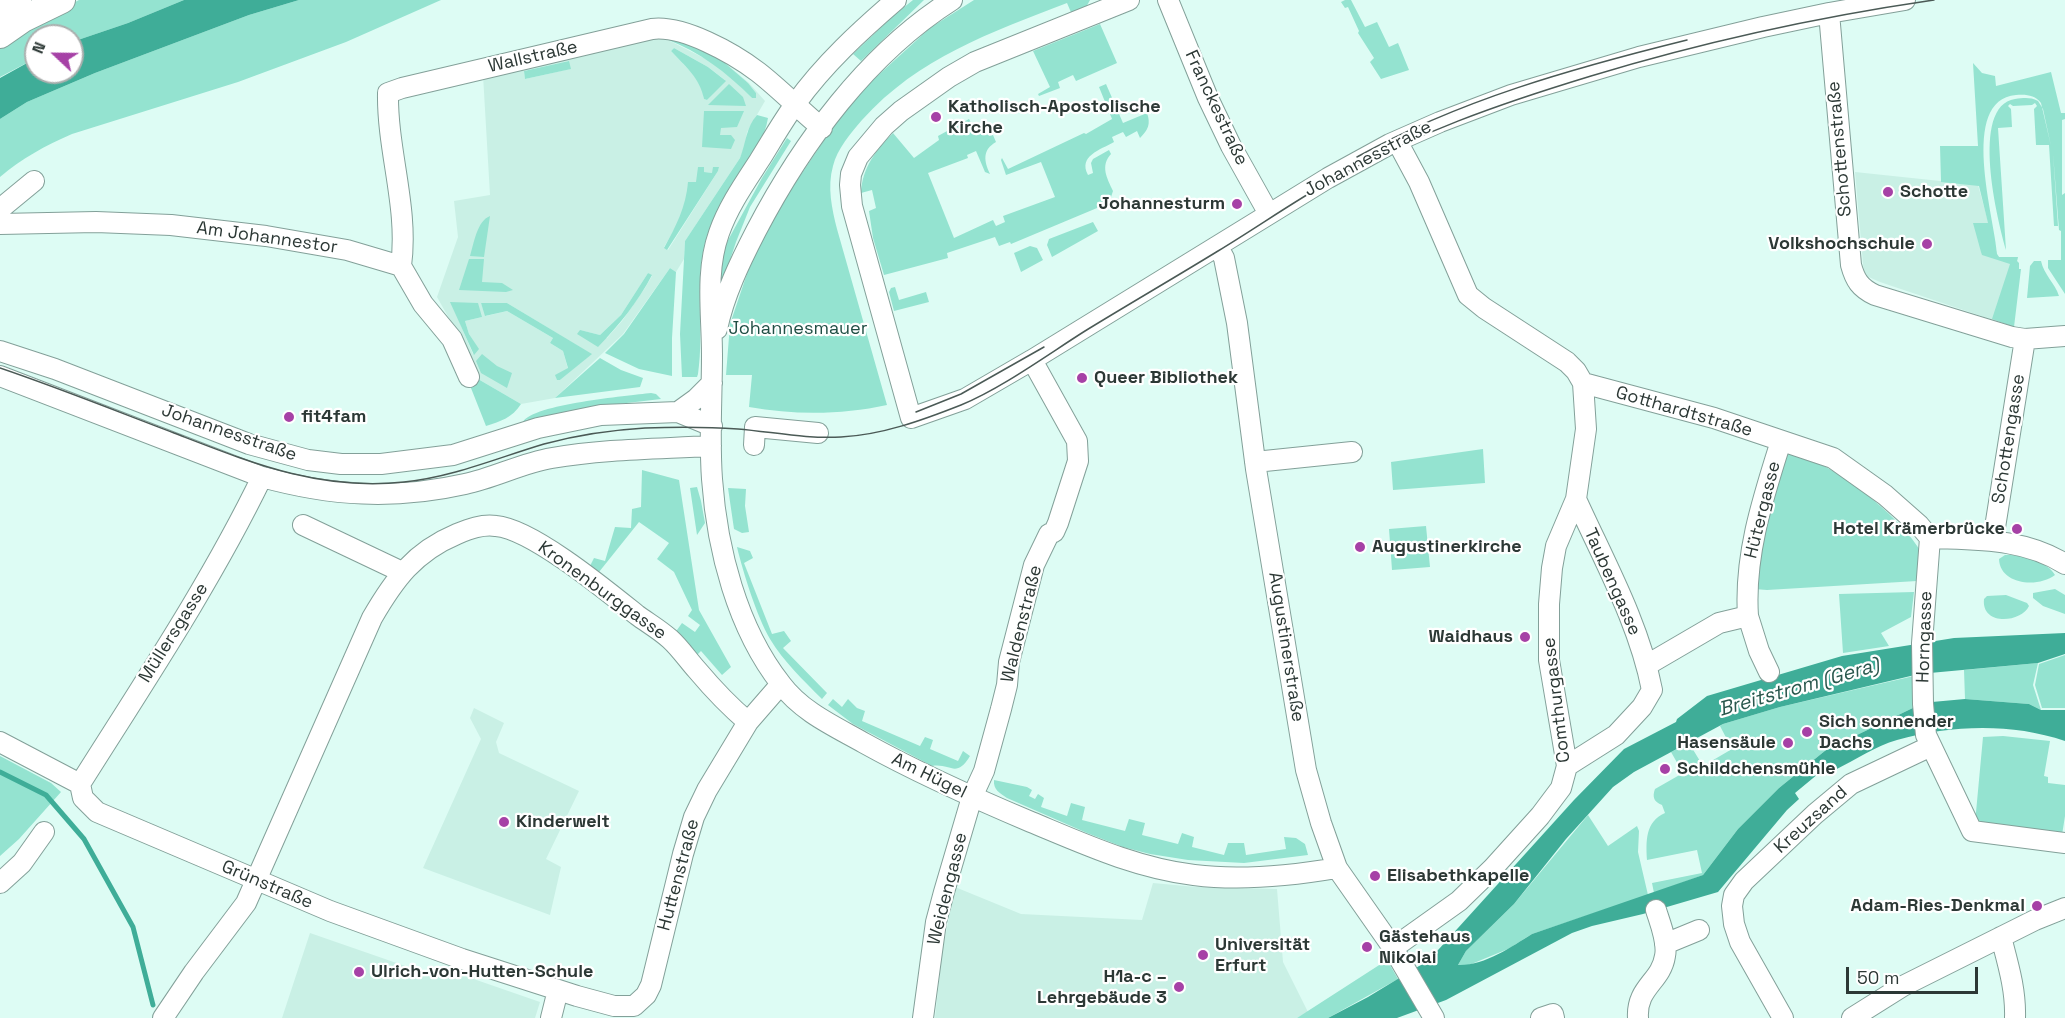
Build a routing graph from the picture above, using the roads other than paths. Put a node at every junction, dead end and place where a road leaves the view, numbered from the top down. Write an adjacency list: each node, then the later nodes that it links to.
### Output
1 (18, 0): 8 (main road)
2 (62, 0): 10 (main road)
3 (896, 0): 11 (street)
4 (952, 0): 12 (street)
5 (1129, 0): 24 (street, Johannesstraße)
6 (1168, 0): 16 (street, Franckestraße)
7 (1905, 0): 9 (street, Johannesstraße)
8 (0, 10)
9 (1828, 13): 13 (street, Johannesstraße); 21 (street, Schottenstraße)
10 (0, 35)
11 (794, 105): 12 (street, Wallstraße); 19 (street, Wallstraße); 23 (street)
12 (822, 128): 23 (street)
13 (1397, 141): 16 (street, Johannesstraße); 28 (street)
14 (34, 181): 15 (street)
15 (0, 209)
16 (1269, 214): 18 (street, Johannesstraße)
17 (0, 224): 19 (street, Am Johannestor)
18 (1218, 247): 24 (street, Johannesstraße); 36 (street, Augustinerstraße)
19 (402, 266): 26 (street)
20 (2065, 336): 21 (street, Schottenstraße)
21 (2025, 339): 41 (street, Schottengasse)
22 (0, 351): 29 (street, Johannesstraße)
23 (712, 352): 27 (street, Am Hügel)
24 (1032, 360): 53 (street, Waldenstraße)
25 (0, 376): 37 (street, Johannesstraße)
26 (469, 377)
27 (712, 383): 29 (street); 30 (street, Am Hügel)
28 (1583, 383): 32 (street, Gotthardtstraße); 38 (street, Comthurgasse)
29 (678, 412): 30 (street, Johannesstraße)
30 (712, 426): 34 (street, Am Hügel)
31 (818, 433): 33 (street)
32 (1781, 441): 40 (street, Gotthardtstraße); 44 (street, Hütergasse)
33 (754, 445)
34 (711, 446): 37 (street, Johannesstraße); 47 (street, Am Hügel)
35 (1352, 452): 36 (street)
36 (1255, 462): 56 (street, Augustinerstraße)
37 (262, 477): 52 (street, Müllersgasse)
38 (1576, 499): 45 (street, Taubengasse); 51 (street, Comthurgasse)
39 (303, 525): 43 (street)
40 (1930, 538): 41 (street); 49 (street, Horngasse)
41 (1994, 540): 42 (street)
42 (2065, 564)
43 (402, 572): 48 (street, Kronenburggasse); 57 (street, Kronenburggasse)
44 (1748, 616): 45 (street); 46 (street, Hütergasse)
45 (1647, 665): 51 (street, Taubengasse)
46 (1769, 672)
47 (781, 684): 48 (street, Huttenstraße); 53 (street, Am Hügel)
48 (748, 722): 65 (street, Huttenstraße)
49 (1929, 740): 55 (street); 73 (street, Kreuzsand)
50 (0, 742): 52 (street)
51 (1567, 766): 64 (street, Comthurgasse)
52 (80, 784): 57 (street, Grünstraße)
53 (972, 797): 56 (street, Am Hügel); 69 (street, Weidengasse)
54 (44, 832): 58 (street)
55 (2065, 843)
56 (1337, 868): 64 (street, Augustinerstraße)
57 (256, 880): 65 (street, Grünstraße); 67 (street, Kronenburggasse)
58 (0, 883)
59 (2065, 908): 62 (street)
60 (1656, 910): 63 (street)
61 (1699, 930): 63 (street)
62 (2001, 937): 74 (street); 75 (street)
63 (1665, 944): 72 (street)
64 (1395, 951): 66 (street, Augustinerstraße)
65 (558, 990): 68 (street)
66 (1432, 1015)
67 (163, 1018)
68 (551, 1018)
69 (923, 1018)
70 (1541, 1018): 71 (street)
71 (1554, 1018)
72 (1638, 1018)
73 (1783, 1018)
74 (1851, 1018)
75 (2015, 1018)

